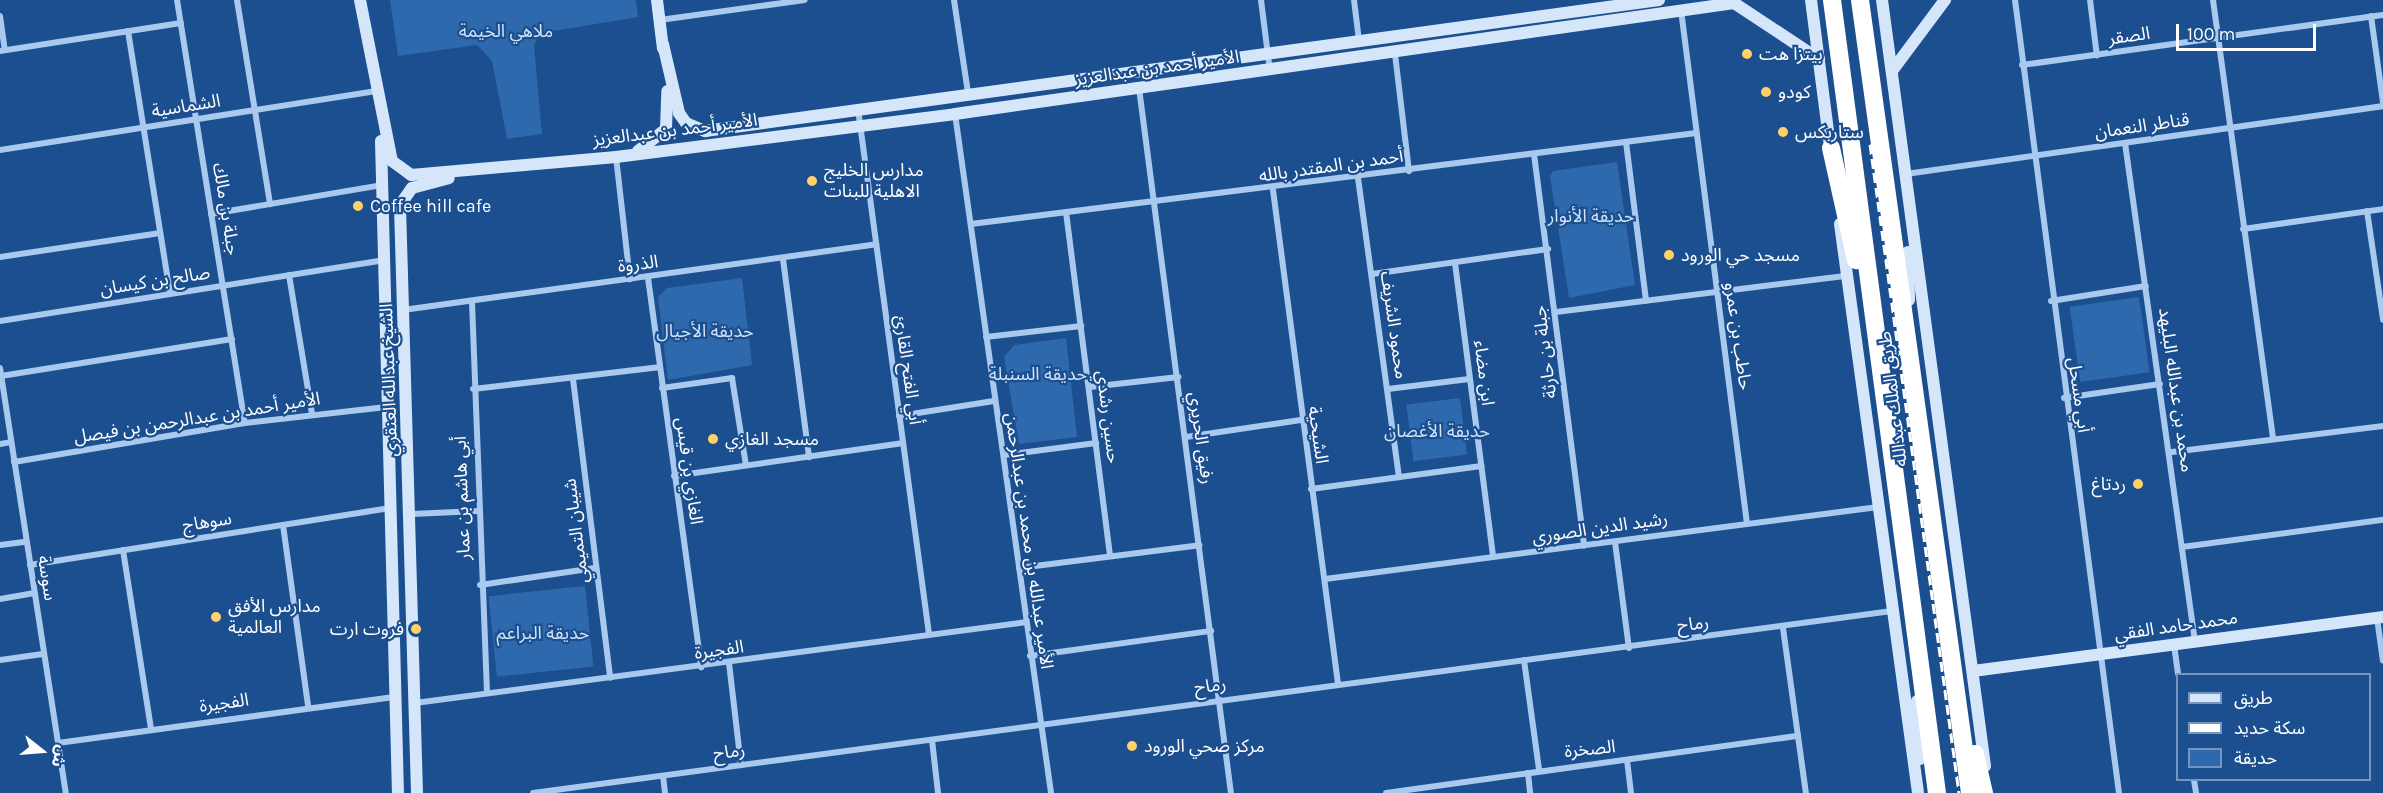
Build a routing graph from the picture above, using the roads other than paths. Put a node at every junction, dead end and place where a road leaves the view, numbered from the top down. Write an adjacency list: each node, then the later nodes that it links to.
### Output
1 (177, 0): 25 (street, جبلة بن مالك)
2 (237, 0): 45 (street)
3 (360, 0): 41 (street, الشيخ عبدالله العنقري)
4 (657, 0): 24 (street)
5 (805, 0): 18 (street)
6 (954, 0): 42 (street)
7 (1261, 0): 31 (street)
8 (1354, 0): 27 (street)
9 (1659, 0): 19 (street, الأمير أحمد بن عبدالعزيز)
10 (1811, 0): 34 (street, طريق الملك عبدالله)
11 (1832, 0): 104 (highway, طريق الملك عبدالله)
12 (1860, 0): 103 (highway, طريق الملك عبدالله)
13 (1882, 0): 38 (street)
14 (1945, 0): 38 (street)
15 (2015, 0): 36 (street, أبي مسحل)
16 (2090, 0): 33 (street)
17 (2213, 0): 28 (street)
18 (781, 2): 24 (street)
19 (1588, 4): 27 (street, الأمير أحمد بن عبدالعزيز)
20 (1681, 10): 32 (street, الأمير أحمد بن عبدالعزيز); 34 (street, الأمير أحمد بن عبدالعزيز); 52 (street, حاطب بن عمرو)
21 (0, 15): 30 (street)
22 (2383, 15): 23 (street, الصقر)
23 (2371, 16): 28 (street, الصقر); 43 (street)
24 (660, 20): 29 (street)
25 (181, 23): 26 (street); 48 (street, جبلة بن مالك)
26 (128, 31): 30 (street); 50 (street)
27 (1359, 39): 31 (street, الأمير أحمد بن عبدالعزيز)
28 (2219, 39): 33 (street, الصقر); 51 (street)
29 (663, 44): 44 (street, الأمير أحمد بن عبدالعزيز); 57 (street)
30 (3, 50)
31 (1268, 52): 35 (street, الأمير أحمد بن عبدالعزيز); 37 (street)
32 (1395, 54): 37 (street, الأمير أحمد بن عبدالعزيز); 62 (street)
33 (2097, 56): 36 (street, الصقر)
34 (1819, 60): 55 (street, طريق الملك عبدالله)
35 (1179, 64): 39 (street); 42 (street, الأمير أحمد بن عبدالعزيز)
36 (2022, 66): 59 (street, أبي مسحل)
37 (1270, 71): 39 (street, الأمير أحمد بن عبدالعزيز)
38 (1892, 71): 63 (street)
39 (1182, 81): 40 (street, الأمير أحمد بن عبدالعزيز)
40 (1138, 88): 47 (street, الأمير أحمد بن عبدالعزيز); 69 (street, رفيق الحريري)
41 (376, 91): 45 (street, الشماسية); 46 (street, الشيخ عبدالله العنقري)
42 (968, 93): 44 (street, الأمير أحمد بن عبدالعزيز)
43 (2383, 104): 51 (street, قناطر النعمان)
44 (858, 109): 49 (street, أبي الفتح القارئ)
45 (255, 110): 48 (street, الشماسية); 68 (street)
46 (380, 113): 61 (street, الشيخ عبدالله العنقري); 65 (street, الشيخ عبدالله العنقري)
47 (955, 114): 49 (street, الأمير أحمد بن عبدالعزيز); 74 (street, الأمير عبدالله بن محمد بن عبدالرحمن)
48 (196, 119): 50 (street, الشماسية); 73 (street, جبلة بن مالك)
49 (860, 126): 57 (street, الأمير أحمد بن عبدالعزيز); 77 (street, أبي الفتح القارئ)
50 (143, 128): 56 (street, الشماسية); 76 (street)
51 (2229, 129): 54 (street, قناطر النعمان); 75 (street)
52 (1696, 133): 53 (street, أحمد بن المقتدر بالله); 90 (street, حاطب بن عمرو)
53 (1626, 142): 58 (street, أحمد بن المقتدر بالله); 92 (street)
54 (2125, 143): 59 (street, قناطر النعمان); 89 (street, محمد بن عبدالله البليهد)
55 (1831, 148): 85 (street, طريق الملك عبدالله); 104 (highway)
56 (0, 150)
57 (631, 154): 60 (street, الأمير أحمد بن عبدالعزيز)
58 (1534, 154): 62 (street, أحمد بن المقتدر بالله); 78 (street, جبلة بن حارثة)
59 (2032, 156): 63 (street, قناطر النعمان); 93 (street, أبي مسحل)
60 (616, 157): 61 (street, الأمير أحمد بن عبدالعزيز); 87 (street)
61 (482, 171): 96 (street, الشيخ عبدالله العنقري)
62 (1408, 171): 64 (street, أحمد بن المقتدر بالله)
63 (1905, 174): 67 (street)
64 (1358, 178): 66 (street, أحمد بن المقتدر بالله); 83 (street, محمود الشريف)
65 (384, 185): 68 (street); 81 (street, الشيخ عبدالله العنقري)
66 (1273, 190): 69 (street, أحمد بن المقتدر بالله); 123 (street, الشيحية)
67 (1908, 201): 103 (street); 183 (street)
68 (270, 204): 73 (street)
69 (1153, 204): 72 (street, أحمد بن المقتدر بالله); 110 (street, رفيق الحريري)
70 (2383, 208): 71 (street)
71 (2367, 211): 75 (street); 98 (street)
72 (1066, 212): 74 (street, أحمد بن المقتدر بالله); 100 (street, حسين رشدي)
73 (211, 214): 88 (street, جبلة بن مالك)
74 (971, 224): 101 (street, الأمير عبدالله بن محمد بن عبدالرحمن)
75 (2243, 229): 127 (street)
76 (160, 233): 79 (street); 91 (street)
77 (876, 244): 80 (street, الذروة); 122 (street, أبي الفتح القارئ)
78 (1548, 249): 82 (street); 95 (street, جبلة بن حارثة)
79 (0, 257)
80 (783, 259): 86 (street, الذروة); 134 (street)
81 (387, 260): 84 (street, صالح بن كيسان); 97 (street, الشيخ عبدالله العنقري)
82 (1455, 263): 83 (street); 112 (street, ابن مضاء)
83 (1372, 274): 117 (street, محمود الشريف)
84 (289, 275): 88 (street, صالح بن كيسان); 121 (street)
85 (1847, 276): 90 (street); 141 (street, طريق الملك عبدالله)
86 (648, 278): 87 (street, الذروة); 107 (street, الغازي بن قيس)
87 (630, 279): 94 (street, الذروة)
88 (223, 286): 91 (street, صالح بن كيسان); 102 (street, جبلة بن مالك)
89 (2146, 286): 93 (street); 113 (street, محمد بن عبدالله البليهد)
90 (1717, 292): 92 (street); 146 (street, حاطب بن عمرو)
91 (170, 294): 99 (street, صالح بن كيسان)
92 (1646, 301): 95 (street)
93 (2051, 301): 118 (street, أبي مسحل)
94 (472, 302): 96 (street, الذروة); 116 (street, أبي هاشم بن عمار)
95 (1556, 312): 152 (street, جبلة بن حارثة)
96 (403, 313): 97 (street); 105 (street, الشيخ عبدالله العنقري)
97 (389, 317): 106 (street, الشيخ عبدالله العنقري)
98 (2383, 320)
99 (0, 321)
100 (1081, 326): 101 (street); 114 (street, حسين رشدي)
101 (986, 338): 119 (street, الأمير عبدالله بن محمد بن عبدالرحمن)
102 (232, 339): 109 (street); 124 (street, جبلة بن مالك)
103 (1909, 343): 167 (highway, طريق الملك عبدالله)
104 (1880, 356): 171 (highway, طريق الملك عبدالله)
105 (405, 361): 106 (street); 144 (street, الشيخ عبدالله العنقري)
106 (389, 365): 120 (street, الشيخ عبدالله العنقري)
107 (659, 367): 111 (street); 115 (street, الغازي بن قيس)
108 (0, 368): 109 (street, سوسة)
109 (1, 376): 128 (street, سوسة)
110 (1178, 377): 114 (street); 126 (street, رفيق الحريري)
111 (573, 379): 116 (street); 158 (street, شيبان التميمي)
112 (1469, 379): 117 (street); 137 (street, ابن مضاء)
113 (2160, 384): 118 (street); 132 (street, محمد بن عبدالله البليهد)
114 (1090, 387): 130 (street, حسين رشدي)
115 (662, 388): 136 (street); 138 (street, الغازي بن قيس)
116 (473, 389): 143 (street, أبي هاشم بن عمار)
117 (1388, 389): 139 (street, محمود الشريف)
118 (2064, 398): 176 (street, أبي مسحل)
119 (994, 401): 122 (street); 133 (street, الأمير عبدالله بن محمد بن عبدالرحمن)
120 (386, 407): 121 (street, الأمير أحمد بن عبدالرحمن بن فيصل); 142 (street, الشيخ عبدالله العنقري)
121 (312, 414): 124 (street, الأمير أحمد بن عبدالرحمن بن فيصل)
122 (899, 416): 129 (street, أبي الفتح القارئ)
123 (1301, 420): 126 (street); 140 (street, الشيحية)
124 (245, 423): 135 (street, الأمير أحمد بن عبدالرحمن بن فيصل)
125 (2383, 426): 127 (street)
126 (1186, 437): 151 (street, رفيق الحريري)
127 (2273, 438): 132 (street)
128 (11, 442): 131 (street); 135 (street, سوسة)
129 (902, 443): 134 (street); 170 (street, أبي الفتح القارئ)
130 (1096, 443): 133 (street); 155 (street, حسين رشدي)
131 (0, 444)
132 (2172, 452): 153 (street, محمد بن عبدالله البليهد)
133 (1004, 455): 159 (street, الأمير عبدالله بن محمد بن عبدالرحمن)
134 (808, 457): 136 (street)
135 (14, 462): 148 (street, سوسة)
136 (746, 465): 138 (street)
137 (1481, 466): 139 (street); 156 (street, ابن مضاء)
138 (674, 476): 182 (street, الغازي بن قيس)
139 (1399, 477): 140 (street)
140 (1311, 489): 160 (street, الشيحية)
141 (1878, 507): 146 (street, رشيد الدين الصوري); 164 (street, طريق الملك عبدالله)
142 (389, 508): 147 (street, سوهاج); 188 (street, الشيخ عبدالله العنقري)
143 (478, 511): 144 (street); 161 (street, أبي هاشم بن عمار)
144 (412, 514): 190 (street, الشيخ عبدالله العنقري)
145 (2383, 520): 153 (street)
146 (1747, 524): 149 (street, رشيد الدين الصوري)
147 (283, 525): 154 (street, سوهاج); 191 (street)
148 (26, 542): 150 (street); 157 (street, سوسة)
149 (1615, 542): 152 (street, رشيد الدين الصوري); 174 (street)
150 (0, 545)
151 (1200, 545): 155 (street); 169 (street, رفيق الحريري)
152 (1584, 546): 156 (street, رشيد الدين الصوري)
153 (2182, 548): 172 (street, محمد بن عبدالله البليهد)
154 (123, 550): 157 (street, سوهاج); 193 (street)
155 (1110, 555): 159 (street)
156 (1493, 557): 160 (street, رشيد الدين الصوري)
157 (30, 565): 162 (street, سوسة)
158 (595, 568): 161 (street); 185 (street, شيبان التميمي)
159 (1019, 568): 166 (street, الأمير عبدالله بن محمد بن عبدالرحمن)
160 (1325, 579): 186 (street, الشيحية)
161 (480, 585): 187 (street, أبي هاشم بن عمار)
162 (34, 593): 163 (street); 175 (street, سوسة)
163 (0, 599)
164 (1892, 611): 168 (street, رماح); 214 (street, طريق الملك عبدالله)
165 (2380, 617): 172 (street, محمد حامد الفقي); 180 (street)
166 (1026, 622): 170 (street, الفجيرة); 177 (street, الأمير عبدالله بن محمد بن عبدالرحمن)
167 (1946, 627): 216 (highway, طريق الملك عبدالله); 217 (highway)
168 (1783, 628): 174 (street, رماح); 194 (street)
169 (1211, 631): 177 (street); 189 (street, رفيق الحريري)
170 (929, 634): 181 (street, الفجيرة)
171 (1917, 637): 214 (street); 215 (highway, طريق الملك عبدالله)
172 (2195, 642): 173 (street, محمد حامد الفقي)
173 (2174, 645): 176 (street, محمد حامد الفقي); 184 (street)
174 (1629, 648): 179 (street, رماح)
175 (43, 654): 178 (street); 196 (street, سوسة)
176 (2100, 655): 183 (street, محمد حامد الفقي); 218 (street, أبي مسحل)
177 (1030, 656): 192 (street, الأمير عبدالله بن محمد بن عبدالرحمن)
178 (0, 660)
179 (1524, 660): 186 (street, رماح); 199 (street)
180 (2383, 661)
181 (729, 663): 182 (street, الفجيرة); 198 (street)
182 (702, 667): 185 (street, الفجيرة)
183 (1973, 671): 217 (street)
184 (2178, 673)
185 (610, 678): 187 (street, الفجيرة)
186 (1338, 684): 189 (street, رماح)
187 (487, 693): 190 (street, الفجيرة)
188 (394, 697): 191 (street, الفجيرة); 203 (street, الشيخ عبدالله العنقري)
189 (1220, 700): 192 (street, رماح); 209 (street, رفيق الحريري)
190 (415, 703): 204 (street, الشيخ عبدالله العنقري)
191 (308, 706): 193 (street, الفجيرة)
192 (1041, 725): 195 (street, رماح); 208 (street, الأمير عبدالله بن محمد بن عبدالرحمن)
193 (152, 729): 196 (street, الفجيرة)
194 (1798, 736): 197 (street, الصخرة); 213 (street)
195 (932, 740): 198 (street, رماح); 207 (street)
196 (58, 743): 202 (street, سوسة)
197 (1627, 760): 199 (street, الصخرة); 212 (street)
198 (741, 765): 201 (street, رماح)
199 (1539, 770): 200 (street, الصخرة)
200 (1528, 773): 210 (street, الصخرة); 211 (street)
201 (663, 776): 205 (street, رماح); 206 (street)
202 (66, 793)
203 (398, 793)
204 (417, 793)
205 (535, 793)
206 (665, 793)
207 (938, 793)
208 (1051, 793)
209 (1231, 793)
210 (1386, 793)
211 (1530, 793)
212 (1631, 793)
213 (1806, 793)
214 (1920, 793)
215 (1937, 793)
216 (1970, 793)
217 (1986, 793)
218 (2119, 793)

